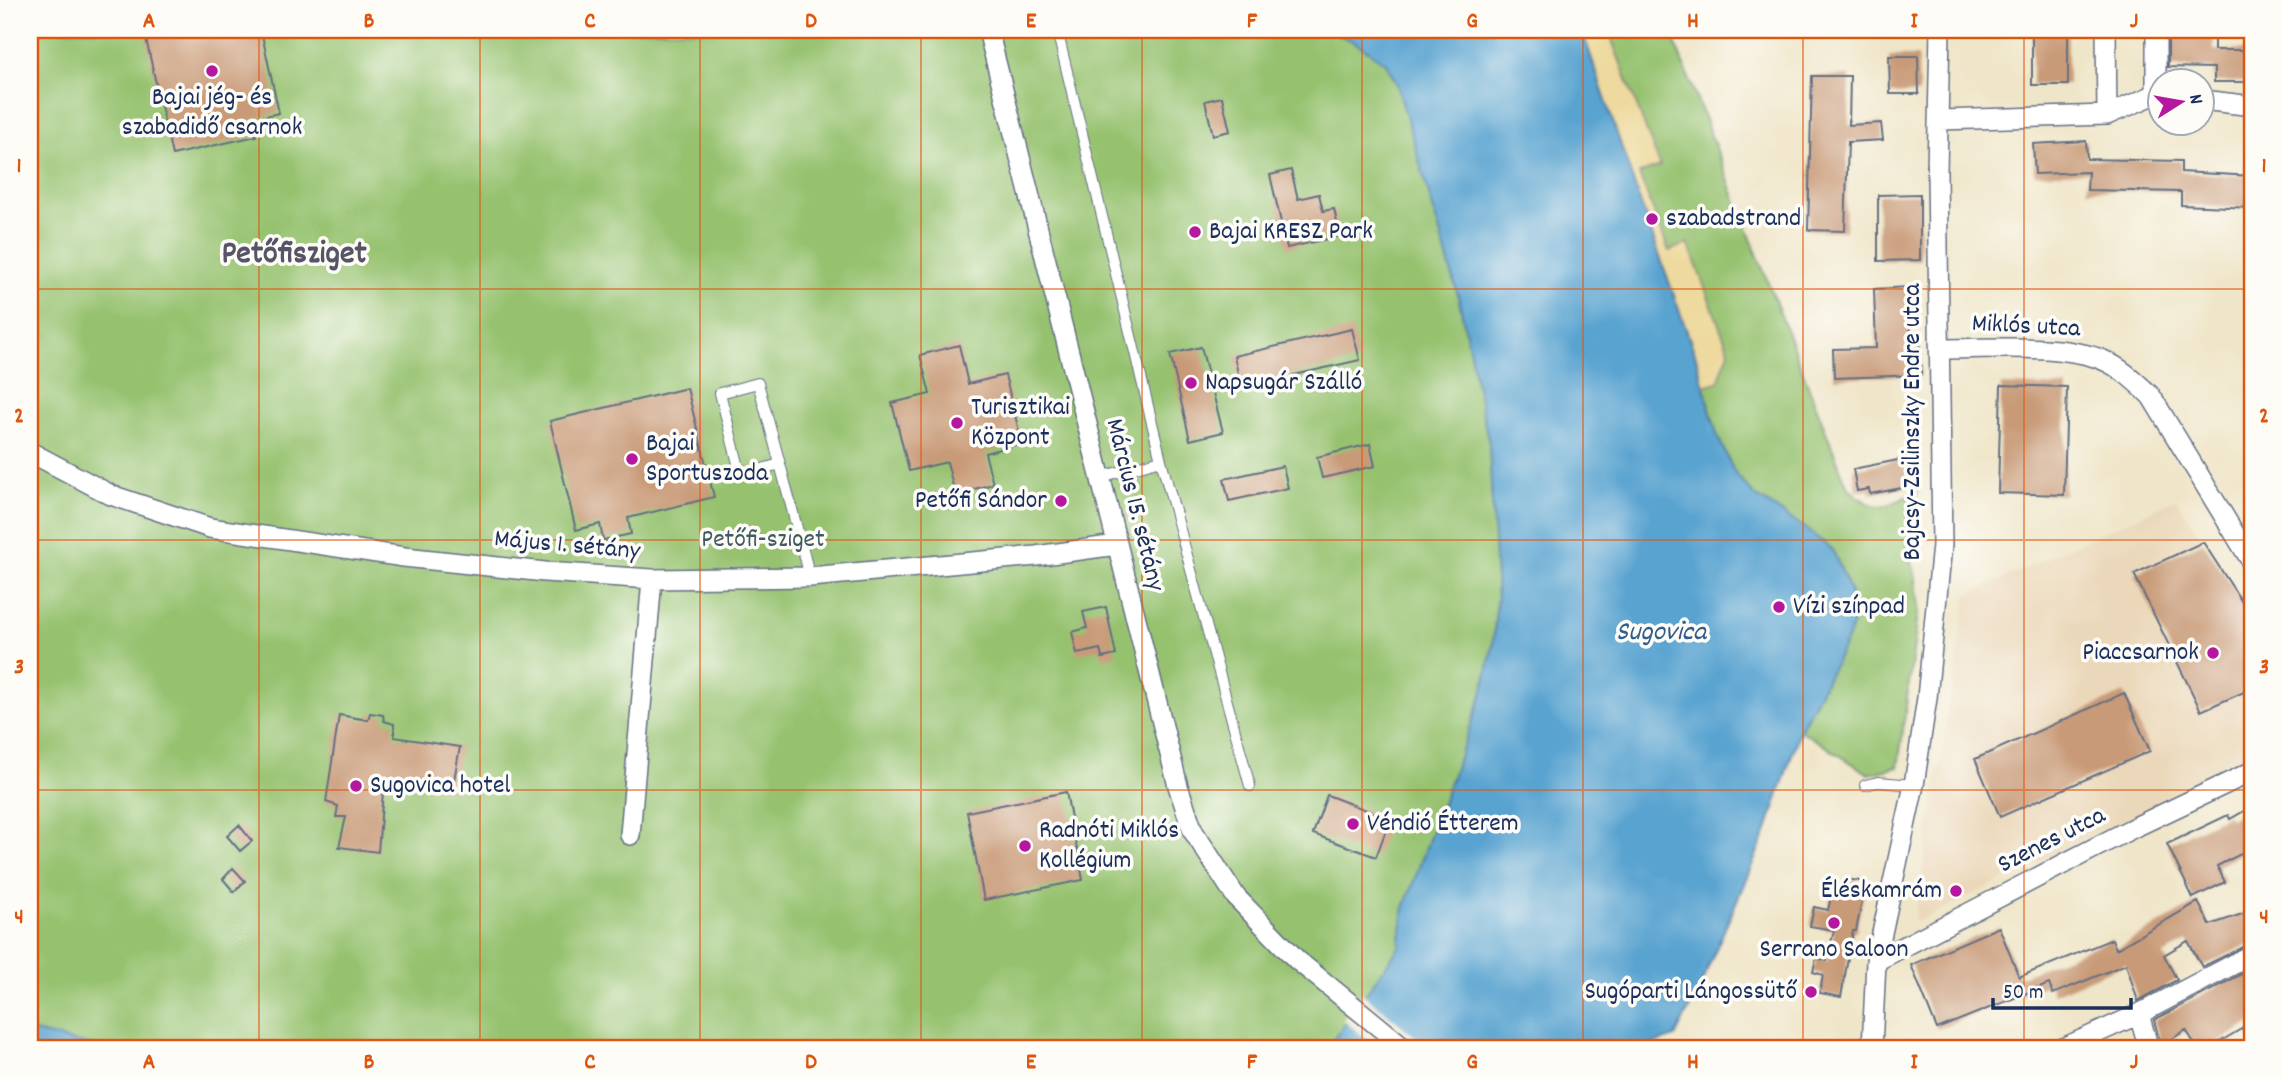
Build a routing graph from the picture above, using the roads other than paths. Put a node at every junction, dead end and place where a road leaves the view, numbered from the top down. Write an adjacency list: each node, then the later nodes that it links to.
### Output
1 (988, 30): 16 (street, Március 15. sétány)
2 (1056, 30): 14 (lane)
3 (1940, 30): 11 (street, Bajcsy-Zsilinszky Endre utca)
4 (2105, 30): 10 (street)
5 (2156, 30): 6 (street)
6 (2157, 66)
7 (2146, 99): 10 (street)
8 (2216, 102): 9 (street)
9 (2253, 106)
10 (2107, 115): 11 (street)
11 (1940, 120): 12 (street, Bajcsy-Zsilinszky Endre utca)
12 (1941, 349): 18 (street, Miklós utca); 23 (street, Bajcsy-Zsilinszky Endre utca)
13 (30, 452): 20 (street, Május 1. sétány)
14 (1161, 460): 16 (lane); 24 (lane)
15 (780, 464): 15 (lane); 19 (lane)
16 (1101, 478): 17 (street, Március 15. sétány)
17 (1117, 545): 19 (street, Május 1. sétány); 30 (street, Március 15. sétány)
18 (2253, 564)
19 (810, 578): 20 (street, Május 1. sétány)
20 (652, 579): 25 (street)
21 (2253, 771): 27 (street, Szenes utca)
22 (1865, 785): 23 (lane)
23 (1914, 785): 27 (street, Bajcsy-Zsilinszky Endre utca)
24 (1250, 786)
25 (630, 835)
26 (2253, 954): 28 (street)
27 (1876, 961): 29 (street, Bajcsy-Zsilinszky Endre utca)
28 (2139, 1014): 33 (street); 34 (street)
29 (1874, 1017): 31 (street, Bajcsy-Zsilinszky Endre utca); 32 (street, Bajcsy-Zsilinszky Endre utca)
30 (1406, 1049)
31 (1862, 1049)
32 (1872, 1049)
33 (2061, 1049)
34 (2149, 1049)

